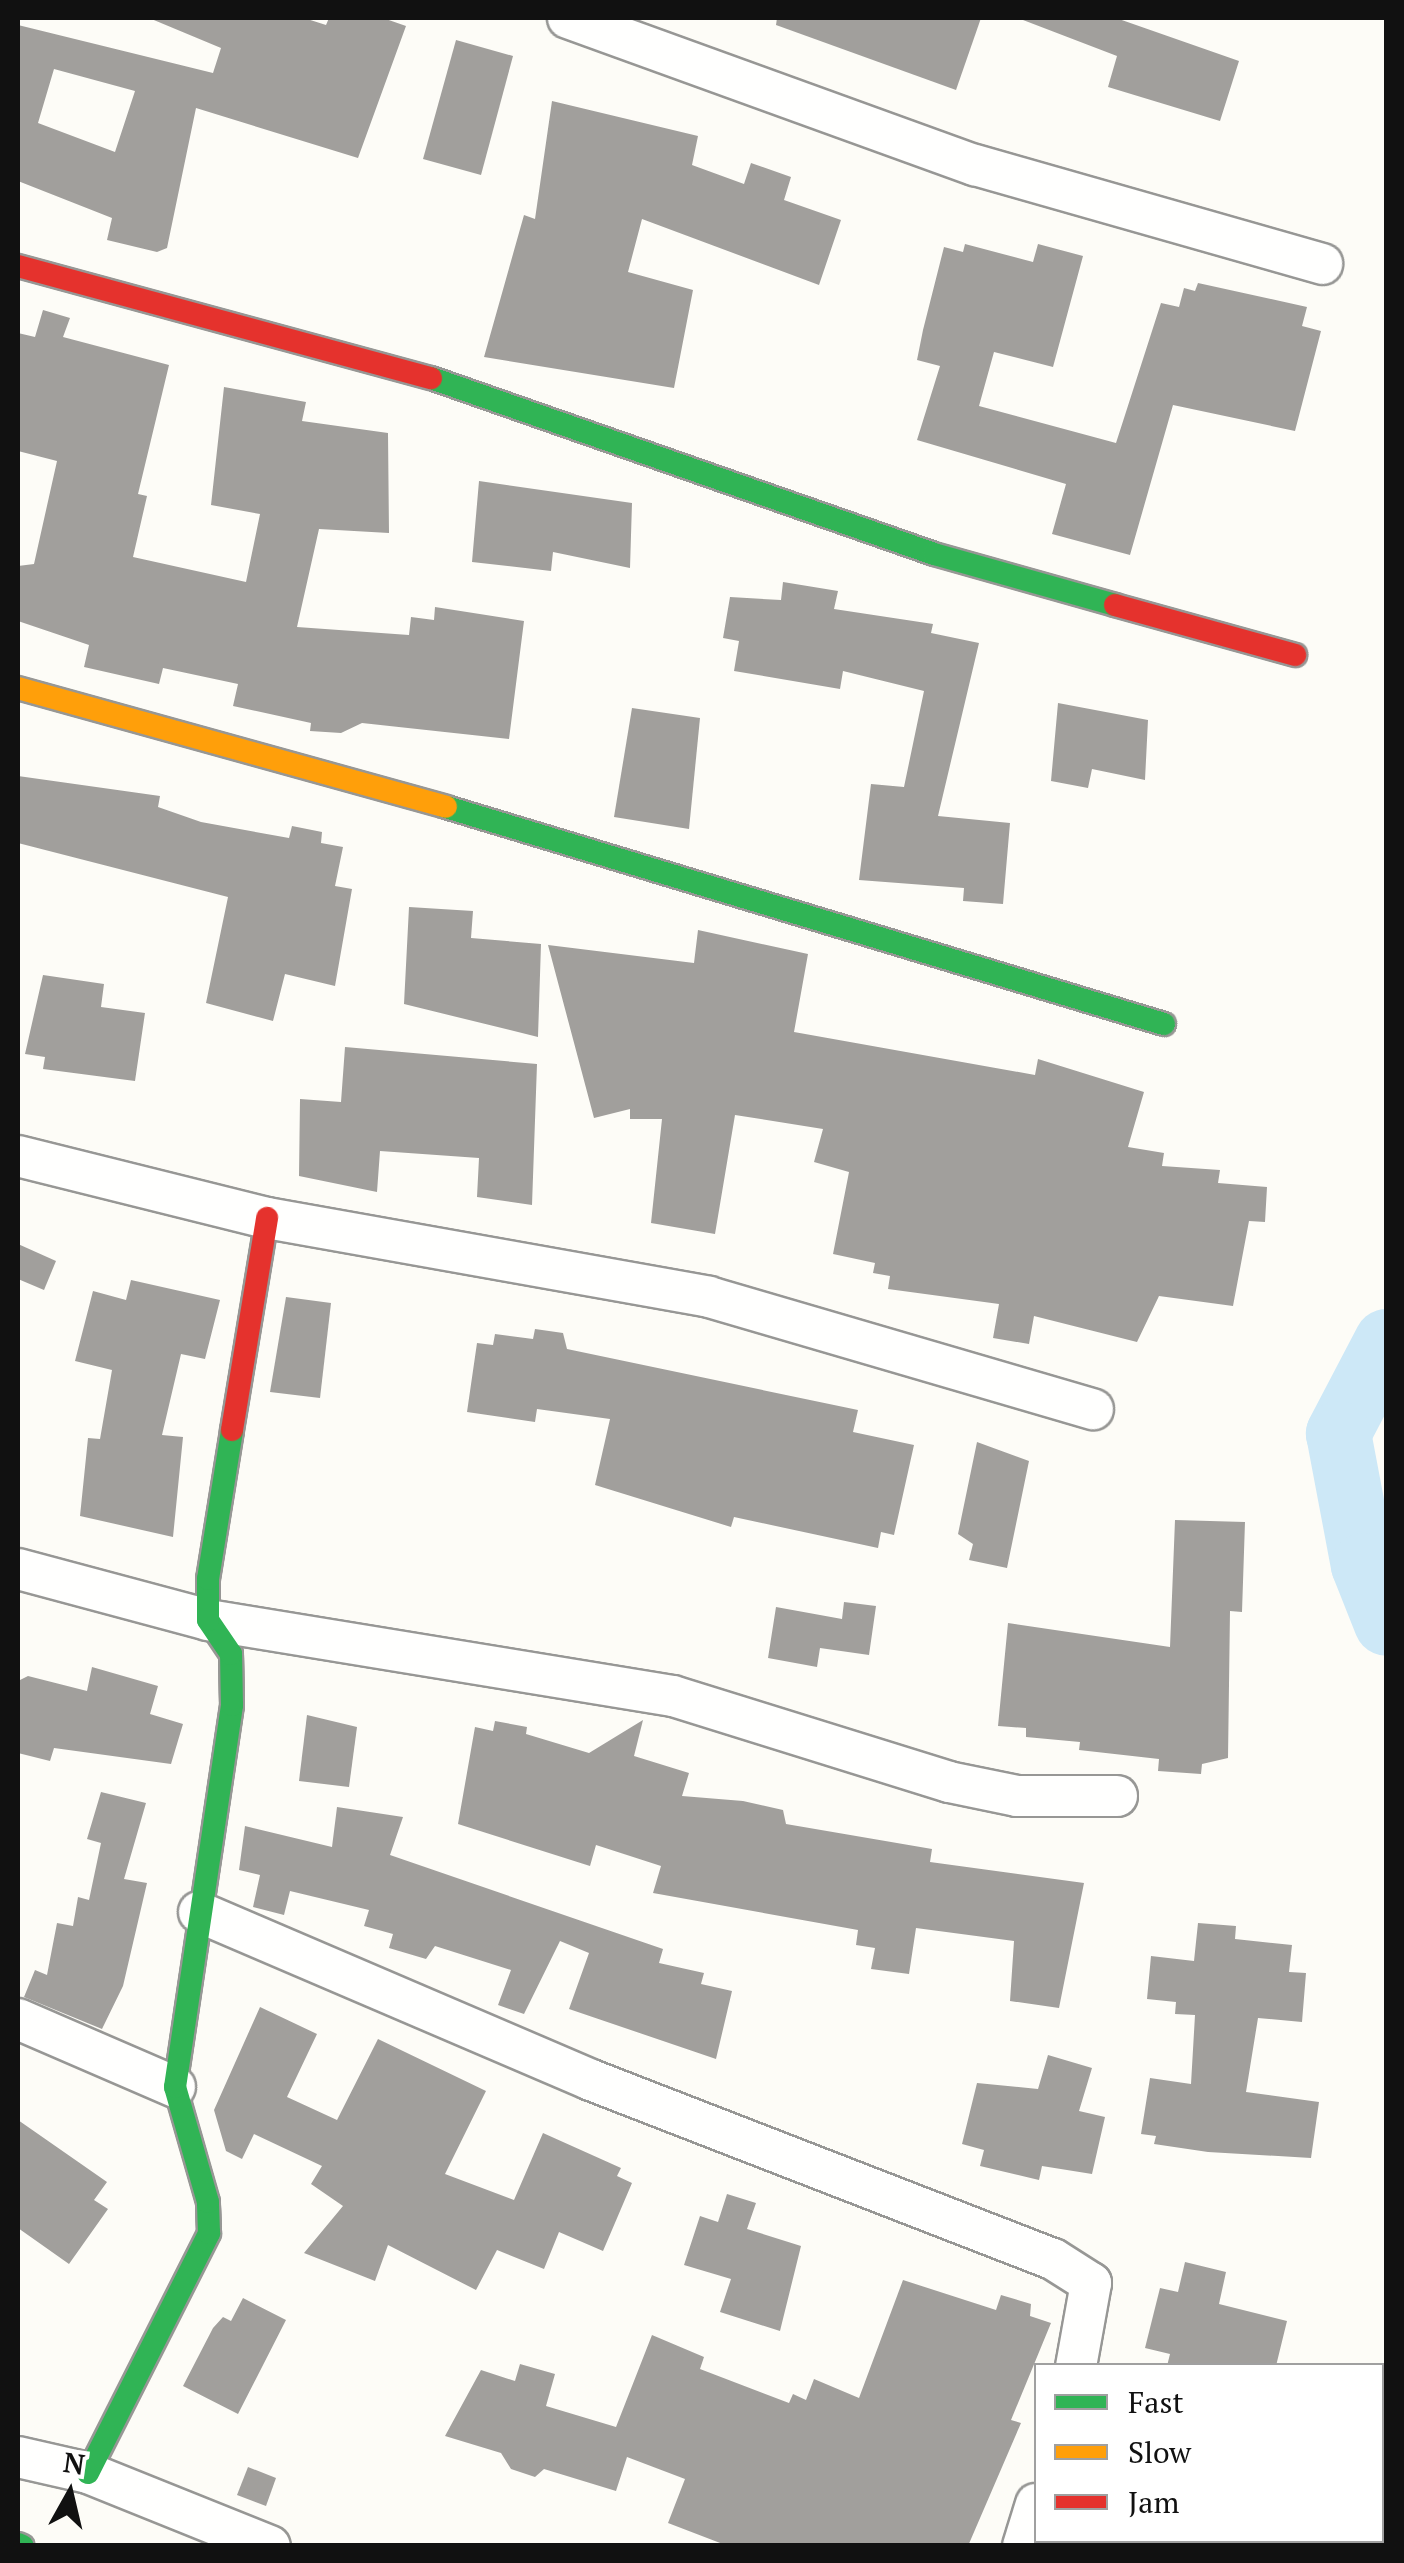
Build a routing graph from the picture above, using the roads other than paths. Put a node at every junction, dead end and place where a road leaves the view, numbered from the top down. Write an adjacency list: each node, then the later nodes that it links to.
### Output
1 (568, 18): 2 (street)
2 (1322, 264)
3 (18, 266): 4 (street)
4 (1295, 655)
5 (18, 688): 6 (street)
6 (1164, 1024)
7 (18, 1156): 8 (street)
8 (267, 1218): 9 (street); 11 (street)
9 (1093, 1409)
10 (18, 1569): 11 (street)
11 (208, 1620): 12 (street); 13 (street)
12 (1116, 1796)
13 (200, 1912): 15 (street); 16 (street)
14 (18, 2019): 15 (street)
15 (175, 2087): 18 (street)
16 (1077, 2363)
17 (18, 2457): 18 (street)
18 (88, 2473): 20 (street)
19 (1034, 2510): 21 (street)
20 (270, 2546)
21 (1023, 2546)

